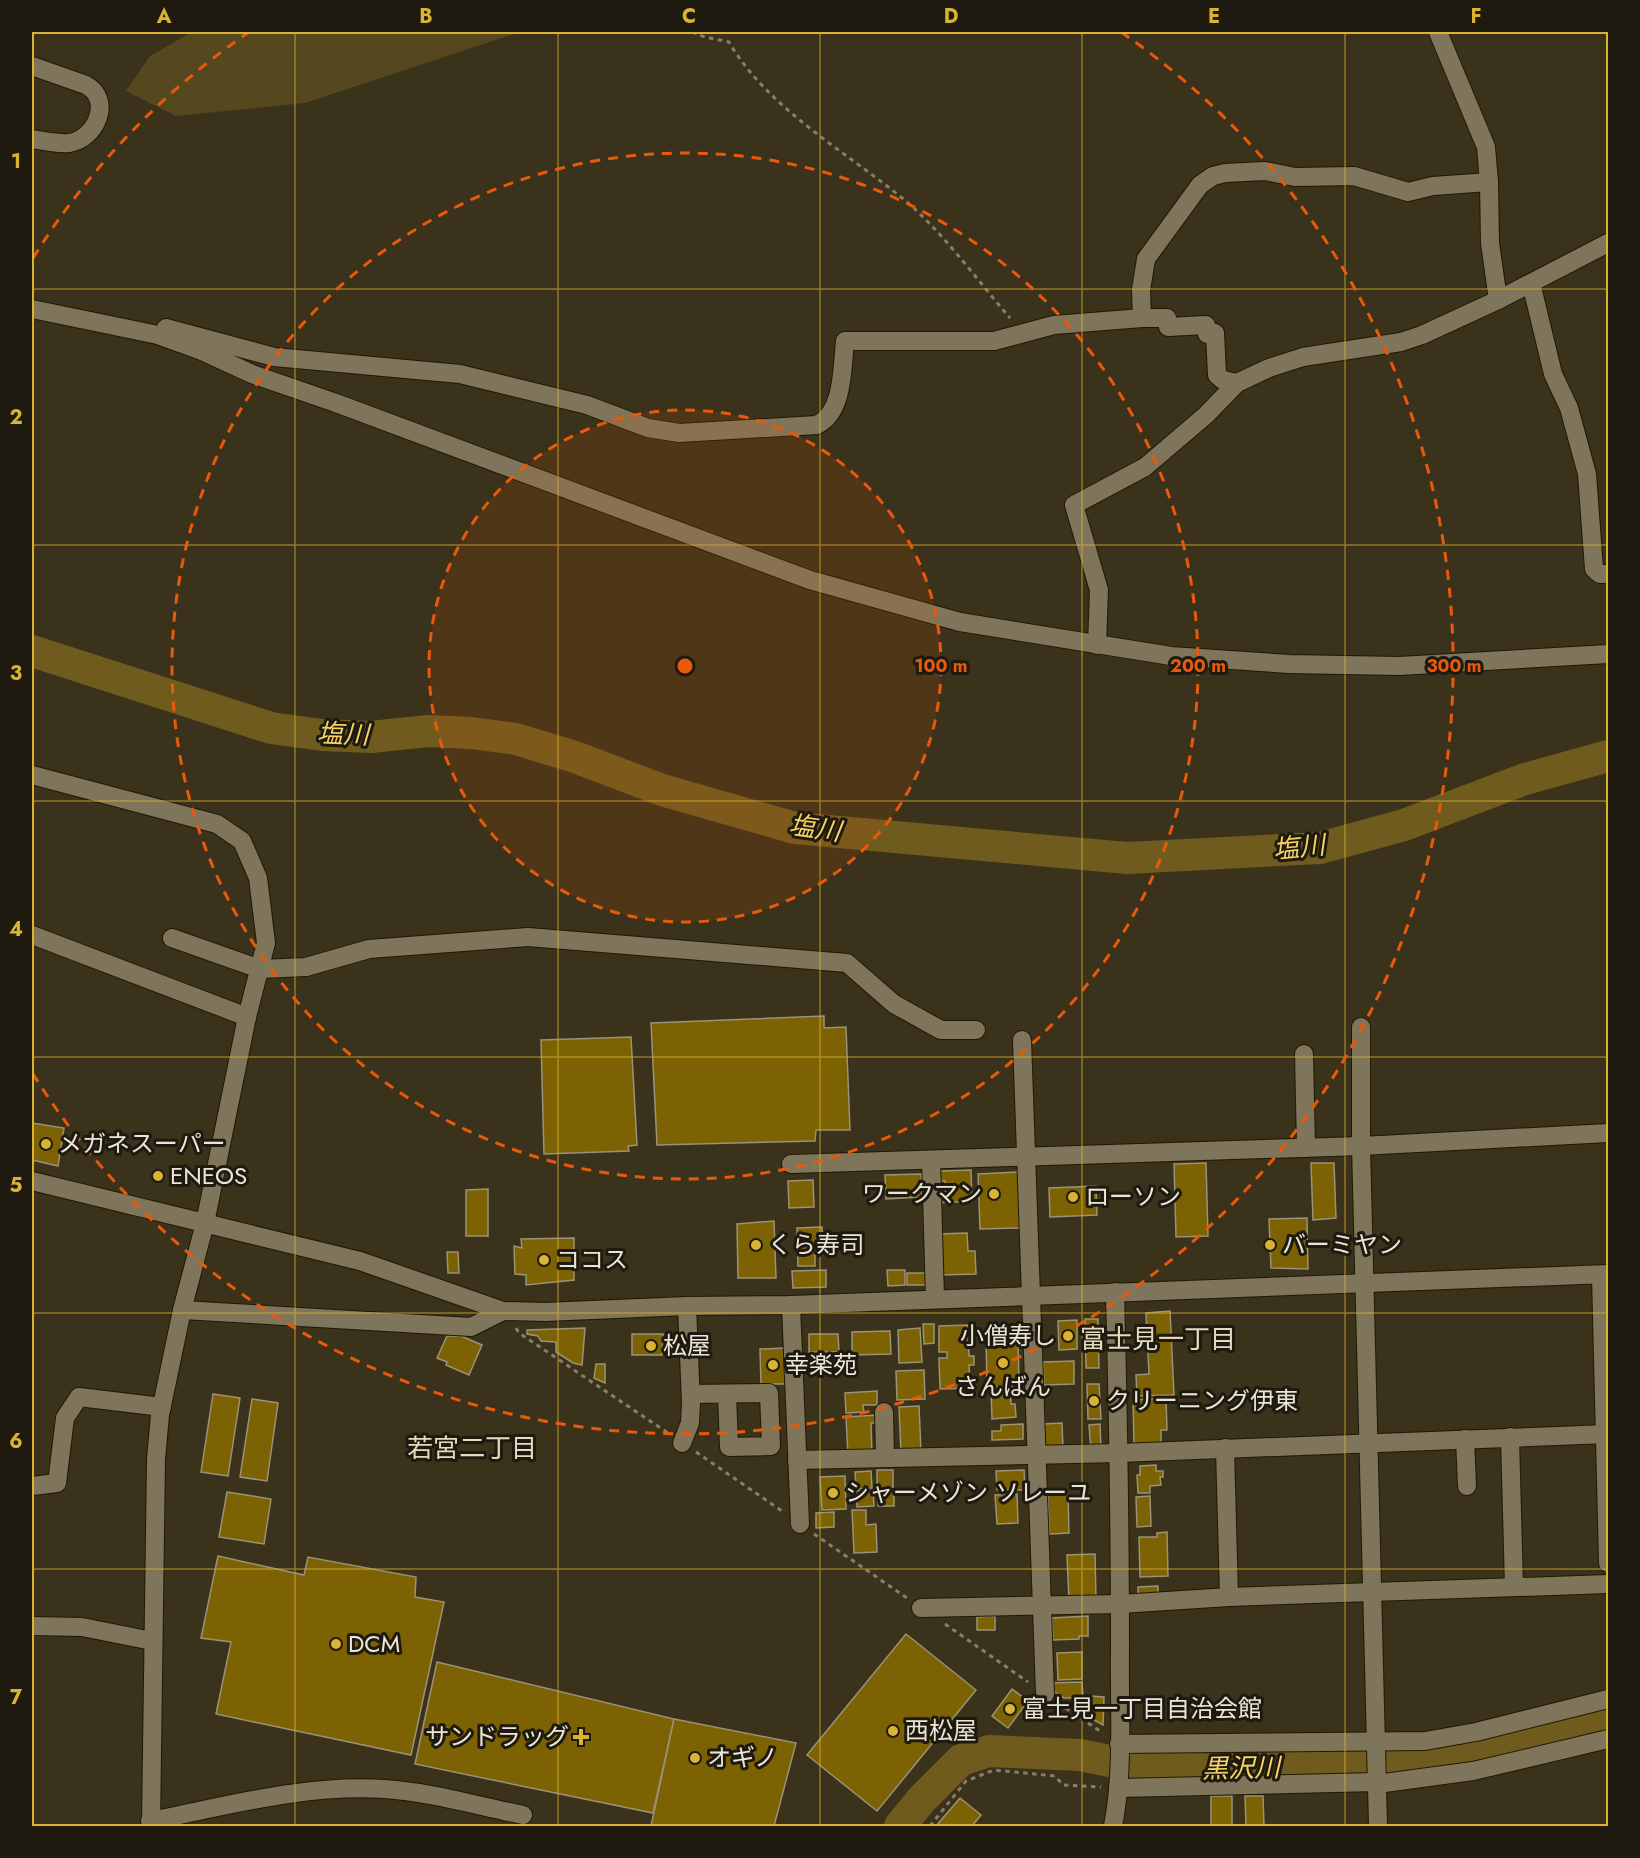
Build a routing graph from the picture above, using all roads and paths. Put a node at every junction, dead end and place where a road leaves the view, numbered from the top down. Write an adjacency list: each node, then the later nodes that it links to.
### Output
1 (692, 32): 12 (path)
2 (1438, 32): 5 (street)
3 (32, 66): 4 (street)
4 (32, 139)
5 (1489, 182): 8 (street); 10 (street)
6 (1608, 243): 7 (street)
7 (1531, 284): 8 (street); 14 (street)
8 (1498, 300): 13 (street)
9 (32, 309): 11 (street)
10 (1142, 318): 12 (street); 13 (street)
11 (83, 320): 12 (street); 15 (street)
12 (1022, 333)
13 (1237, 383): 15 (street)
14 (1608, 574)
15 (1097, 645): 16 (street)
16 (1608, 654)
17 (32, 775): 20 (street)
18 (32, 936): 21 (street)
19 (172, 938): 20 (street)
20 (260, 969): 21 (street); 23 (street)
21 (247, 1017): 33 (street)
22 (1361, 1027): 27 (street)
23 (976, 1030)
24 (1022, 1040): 29 (street)
25 (1304, 1054): 28 (street)
26 (1608, 1133): 27 (street)
27 (1361, 1146): 28 (street); 35 (street)
28 (1306, 1148): 29 (street)
29 (1026, 1156): 30 (street); 37 (street)
30 (931, 1160): 31 (street); 38 (street)
31 (791, 1164)
32 (32, 1181): 33 (street)
33 (204, 1223): 41 (street); 42 (street)
34 (1605, 1275): 35 (street); 47 (street)
35 (1365, 1283): 36 (street); 51 (street)
36 (1115, 1292): 37 (street); 53 (street)
37 (1032, 1296): 38 (street); 54 (street)
38 (935, 1299): 39 (street)
39 (792, 1305): 40 (street); 56 (street)
40 (687, 1306): 42 (street); 43 (street)
41 (182, 1310): 42 (street); 45 (street)
42 (503, 1311)
43 (691, 1394): 44 (street); 50 (street)
44 (727, 1394)
45 (162, 1407): 57 (street); 69 (street)
46 (884, 1412): 55 (street)
47 (1607, 1434): 48 (street); 60 (street)
48 (1510, 1437): 49 (street); 62 (street)
49 (1465, 1439): 51 (street); 58 (street)
50 (682, 1443)
51 (1370, 1443): 52 (street); 63 (street)
52 (1225, 1448): 53 (street); 64 (street)
53 (1119, 1453): 54 (street); 66 (street)
54 (1037, 1454): 55 (street); 65 (street)
55 (885, 1458): 56 (street)
56 (797, 1460): 59 (street)
57 (32, 1486)
58 (1467, 1486)
59 (800, 1524)
60 (1608, 1563)
61 (1608, 1584): 62 (street)
62 (1514, 1587): 63 (street)
63 (1373, 1592): 64 (street); 73 (street)
64 (1229, 1597): 66 (street)
65 (1042, 1604): 66 (street); 67 (street); 70 (street)
66 (1120, 1604): 74 (street)
67 (921, 1608)
68 (32, 1626): 69 (street)
69 (152, 1641): 78 (street)
70 (1045, 1694)
71 (1608, 1699): 73 (street)
72 (1608, 1739): 75 (street)
73 (1376, 1742): 74 (street); 75 (street)
74 (1119, 1744): 76 (street)
75 (1377, 1783): 76 (street); 81 (street)
76 (1118, 1788): 79 (path); 80 (street)
77 (523, 1815): 78 (street)
78 (150, 1824)
79 (930, 1827)
80 (1113, 1827)
81 (1378, 1827)

